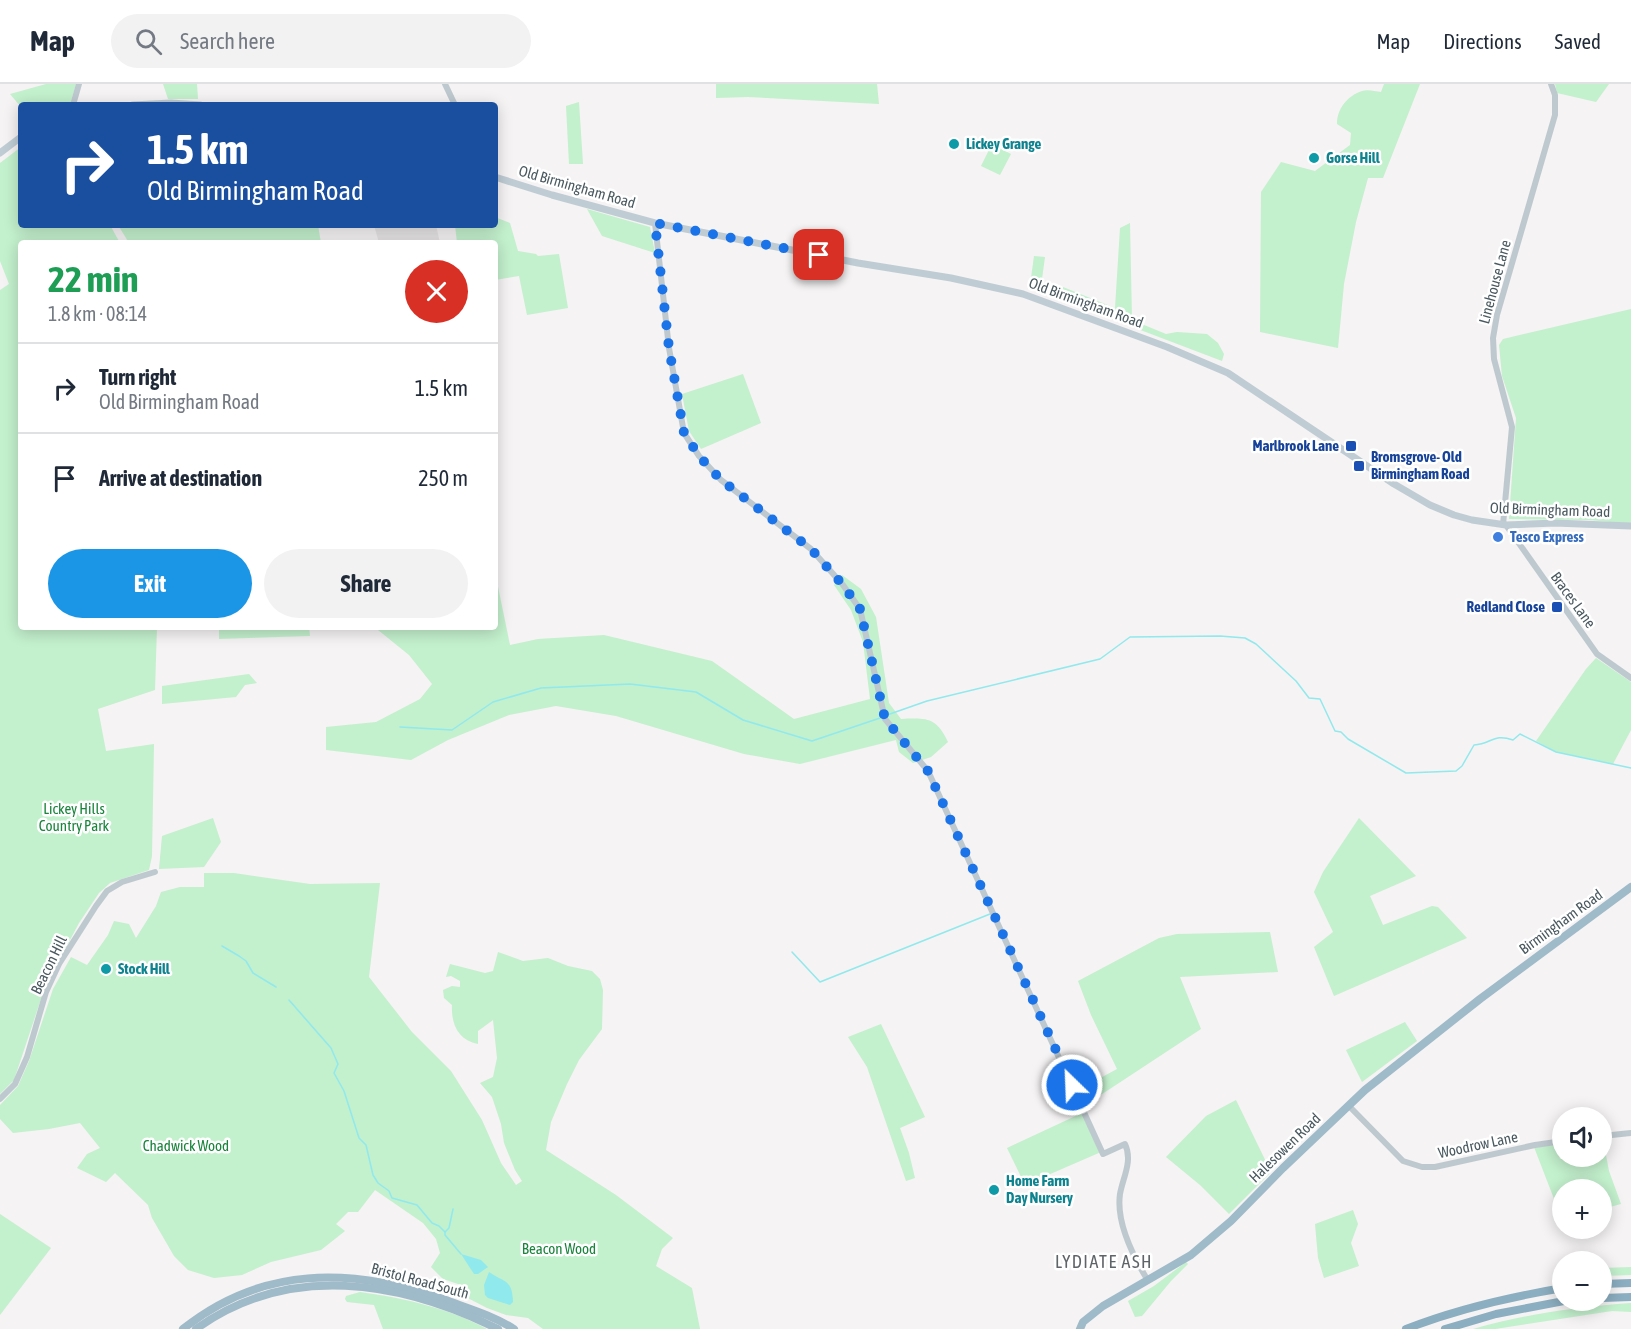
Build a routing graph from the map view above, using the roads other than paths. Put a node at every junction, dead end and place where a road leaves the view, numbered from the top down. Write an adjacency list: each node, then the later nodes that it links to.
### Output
1 (79, 84): 4 (street)
2 (445, 84): 5 (street)
3 (1551, 84): 10 (street, Linehouse Lane)
4 (75, 102)
5 (454, 102)
6 (18, 139): 7 (main road)
7 (0, 153)
8 (498, 178): 9 (main road, Old Birmingham Road)
9 (655, 223): 10 (main road, Old Birmingham Road); 21 (street)
10 (1505, 525): 11 (main road, Old Birmingham Road); 12 (street, Braces Lane)
11 (1631, 526)
12 (1631, 678)
13 (154, 872): 16 (street, Beacon Hill)
14 (1631, 887): 15 (highway, Birmingham Road)
15 (1507, 979): 17 (highway, Halesowen Road)
16 (0, 1099)
17 (1349, 1106): 20 (street, Woodrow Lane); 21 (highway, Halesowen Road)
18 (1631, 1133): 19 (street)
19 (1612, 1135)
20 (1552, 1143)
21 (1148, 1279): 32 (highway, Halesowen Road)
22 (1631, 1283): 23 (highway)
23 (1612, 1284)
24 (1552, 1290): 33 (highway)
25 (1631, 1297): 26 (highway)
26 (1612, 1298)
27 (1552, 1303): 34 (highway)
28 (183, 1329): 31 (highway, Bristol Road South)
29 (196, 1329): 30 (highway, Bristol Road South)
30 (498, 1329)
31 (514, 1329)
32 (1080, 1329)
33 (1407, 1329)
34 (1445, 1329)

